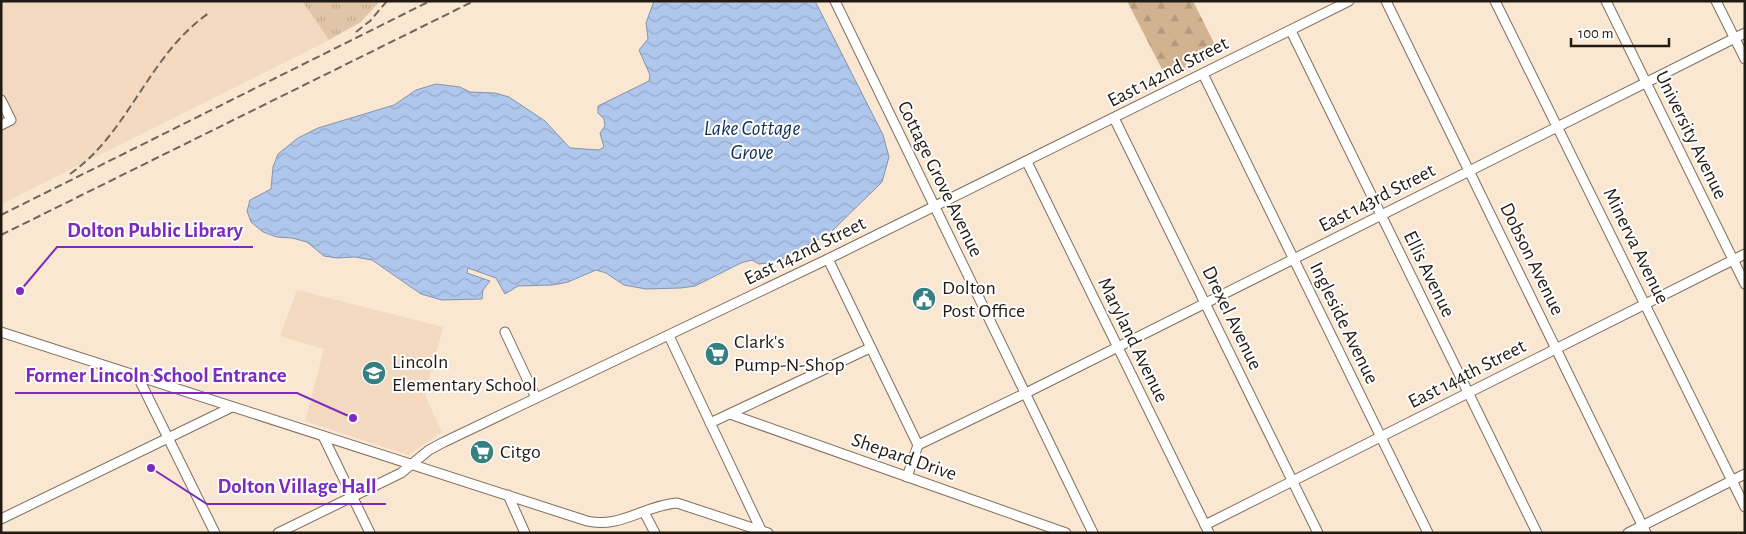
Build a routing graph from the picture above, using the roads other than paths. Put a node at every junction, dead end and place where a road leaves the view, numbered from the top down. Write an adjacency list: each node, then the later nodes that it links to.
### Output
1 (835, 1): 19 (street, Cottage Grove Avenue)
2 (1349, 1): 7 (street, East 142nd Street)
3 (1386, 1): 18 (street, Dobson Avenue)
4 (1495, 1): 16 (street, Minerva Avenue)
5 (1606, 1): 12 (street, University Avenue)
6 (1716, 1): 9 (street)
7 (1290, 30): 11 (street, East 142nd Street); 20 (street, Ellis Avenue)
8 (1745, 33): 9 (street, East 143rd Street)
9 (1734, 38): 10 (street); 12 (street, East 143rd Street)
10 (1745, 59)
11 (1203, 74): 14 (street, East 142nd Street); 23 (street, Ingleside Avenue)
12 (1646, 83): 16 (street, East 143rd Street); 24 (street, University Avenue)
13 (1, 100): 15 (street)
14 (1114, 118): 17 (street, East 142nd Street); 26 (street, Drexel Avenue)
15 (1, 125)
16 (1557, 127): 18 (street, East 143rd Street); 27 (street, Minerva Avenue)
17 (1027, 162): 19 (street, East 142nd Street); 31 (street, Maryland Avenue)
18 (1469, 171): 20 (street, East 143rd Street); 33 (street, Dobson Avenue)
19 (934, 208): 22 (street, East 142nd Street); 35 (street, Cottage Grove Avenue)
20 (1381, 215): 23 (street, East 143rd Street); 36 (street, Ellis Avenue)
21 (1745, 254): 24 (street, East 144th Street)
22 (828, 259): 30 (street, East 142nd Street); 32 (street)
23 (1294, 259): 26 (street, East 143rd Street); 42 (street, Ingleside Avenue)
24 (1733, 260): 25 (street, University Avenue); 27 (street, East 144th Street)
25 (1745, 284)
26 (1205, 304): 31 (street, East 143rd Street); 49 (street, Drexel Avenue)
27 (1645, 304): 33 (street, East 144th Street); 48 (street, Minerva Avenue)
28 (1, 332): 34 (street)
29 (505, 332): 37 (street)
30 (669, 336): 37 (street, East 142nd Street); 40 (street)
31 (1117, 347): 35 (street, East 143rd Street); 55 (street, Maryland Avenue)
32 (870, 348): 39 (street); 44 (street)
33 (1556, 348): 36 (street, East 144th Street); 56 (street, Dobson Avenue)
34 (138, 377): 38 (street); 43 (street)
35 (1026, 393): 44 (street, East 143rd Street); 64 (street, Cottage Grove Avenue)
36 (1468, 393): 42 (street, East 144th Street); 67 (street, Ellis Avenue)
37 (536, 398): 45 (street, East 142nd Street)
38 (232, 407): 41 (street); 43 (street)
39 (730, 414): 40 (street); 47 (street, Shepard Drive)
40 (710, 423): 57 (street)
41 (323, 436): 45 (street); 51 (street)
42 (1381, 436): 49 (street, East 144th Street); 66 (street, Ingleside Avenue)
43 (168, 438): 54 (street); 58 (street)
44 (918, 445): 47 (street)
45 (412, 465): 50 (street); 51 (street, East 142nd Street)
46 (1745, 474): 48 (street)
47 (907, 476): 63 (street, Shepard Drive)
48 (1732, 480): 52 (street, Minerva Avenue); 56 (street)
49 (1292, 481): 55 (street, East 144th Street); 65 (street, Drexel Avenue)
50 (508, 495): 53 (street); 61 (street)
51 (352, 497): 59 (street, East 142nd Street); 60 (street)
52 (1745, 507)
53 (644, 512): 57 (street); 62 (street)
54 (1, 519)
55 (1207, 529)
56 (1644, 529): 68 (street)
57 (765, 532)
58 (215, 533)
59 (278, 533)
60 (370, 533)
61 (525, 533)
62 (655, 533)
63 (1066, 533)
64 (1093, 533)
65 (1318, 533)
66 (1428, 533)
67 (1537, 533)
68 (1628, 533)

